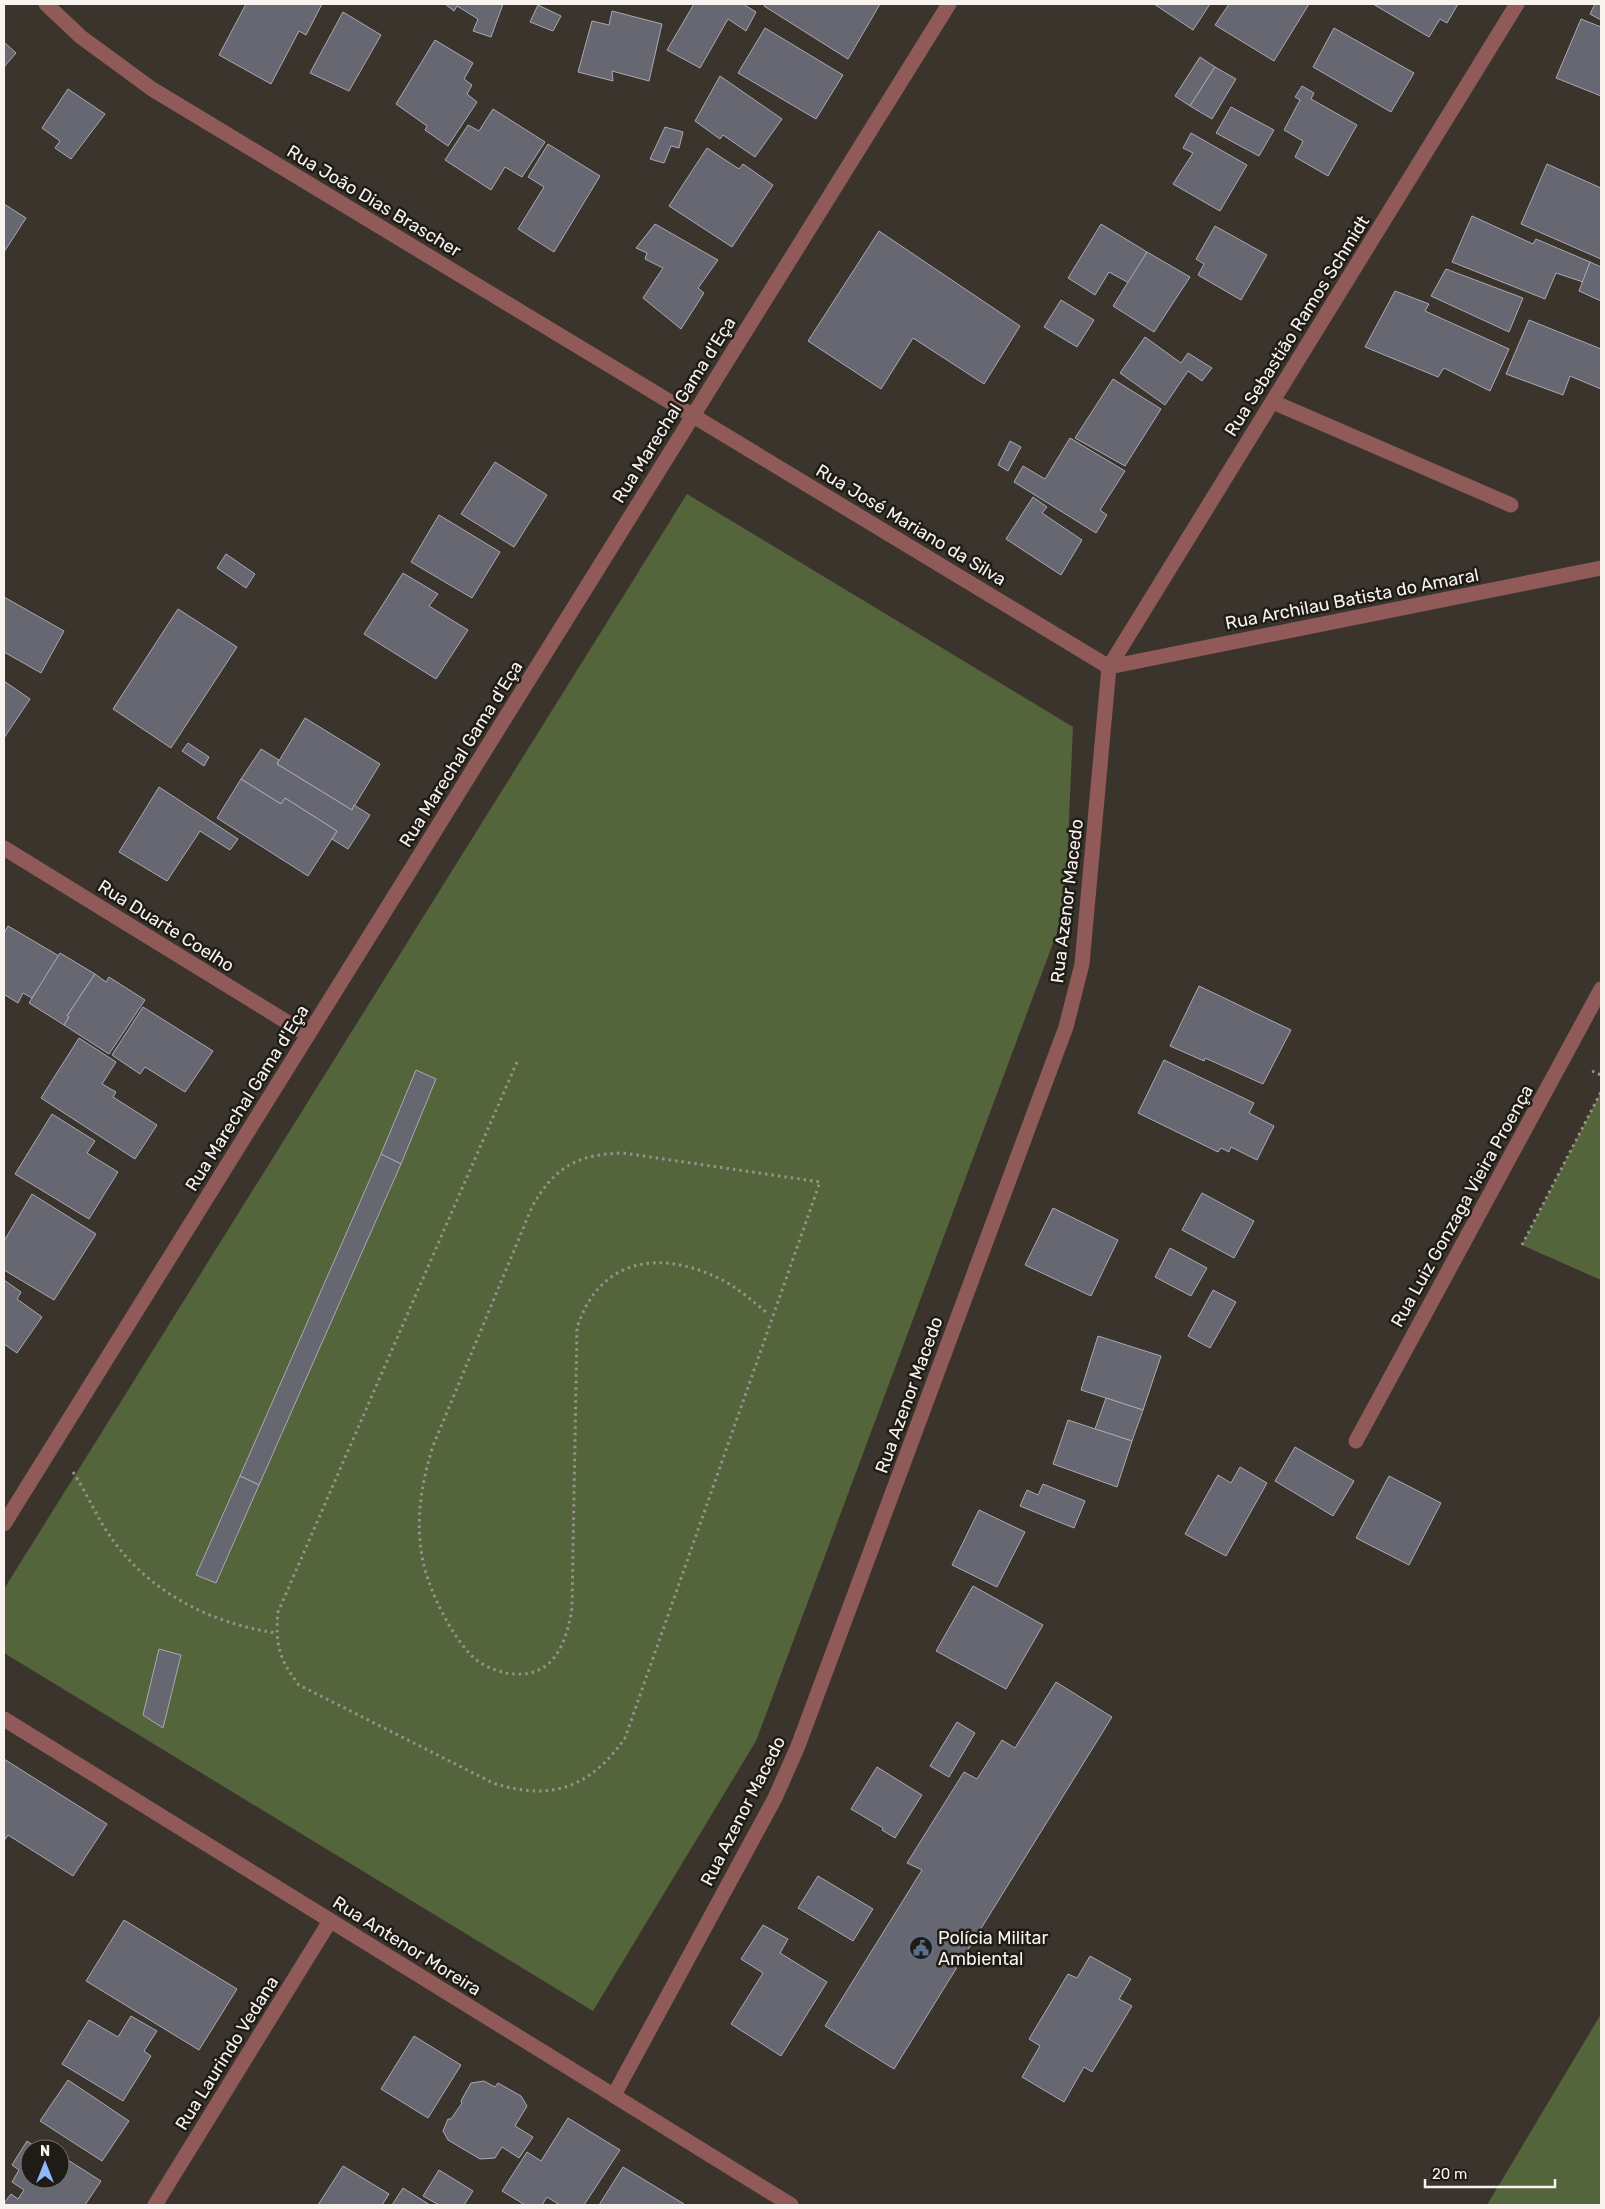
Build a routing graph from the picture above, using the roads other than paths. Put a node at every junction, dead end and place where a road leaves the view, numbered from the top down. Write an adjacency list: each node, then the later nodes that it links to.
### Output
1 (46, 4): 5 (street, Rua João Dias Brascher)
2 (949, 4): 5 (street, Rua Marechal Gama d'Eça)
3 (1517, 4): 4 (street, Rua Sebastião Ramos Schmidt)
4 (1273, 402): 6 (street); 8 (street, Rua Sebastião Ramos Schmidt)
5 (693, 415): 8 (street, Rua José Mariano da Silva); 11 (street, Rua Marechal Gama d'Eça)
6 (1511, 505)
7 (1601, 568): 8 (street, Rua Archilau Batista do Amaral)
8 (1109, 667): 16 (street, Rua Azenor Macedo)
9 (4, 848): 11 (street, Rua Duarte Coelho)
10 (1601, 989): 12 (street, Rua Luiz Gonzaga Vieira Proença)
11 (308, 1035): 13 (street, Rua Marechal Gama d'Eça)
12 (1356, 1441)
13 (4, 1524)
14 (4, 1719): 15 (street, Rua Antenor Moreira)
15 (330, 1921): 16 (street, Rua Antenor Moreira); 17 (street, Rua Laurindo Vedana)
16 (614, 2096): 18 (street, Rua Antenor Moreira)
17 (155, 2205)
18 (791, 2205)

